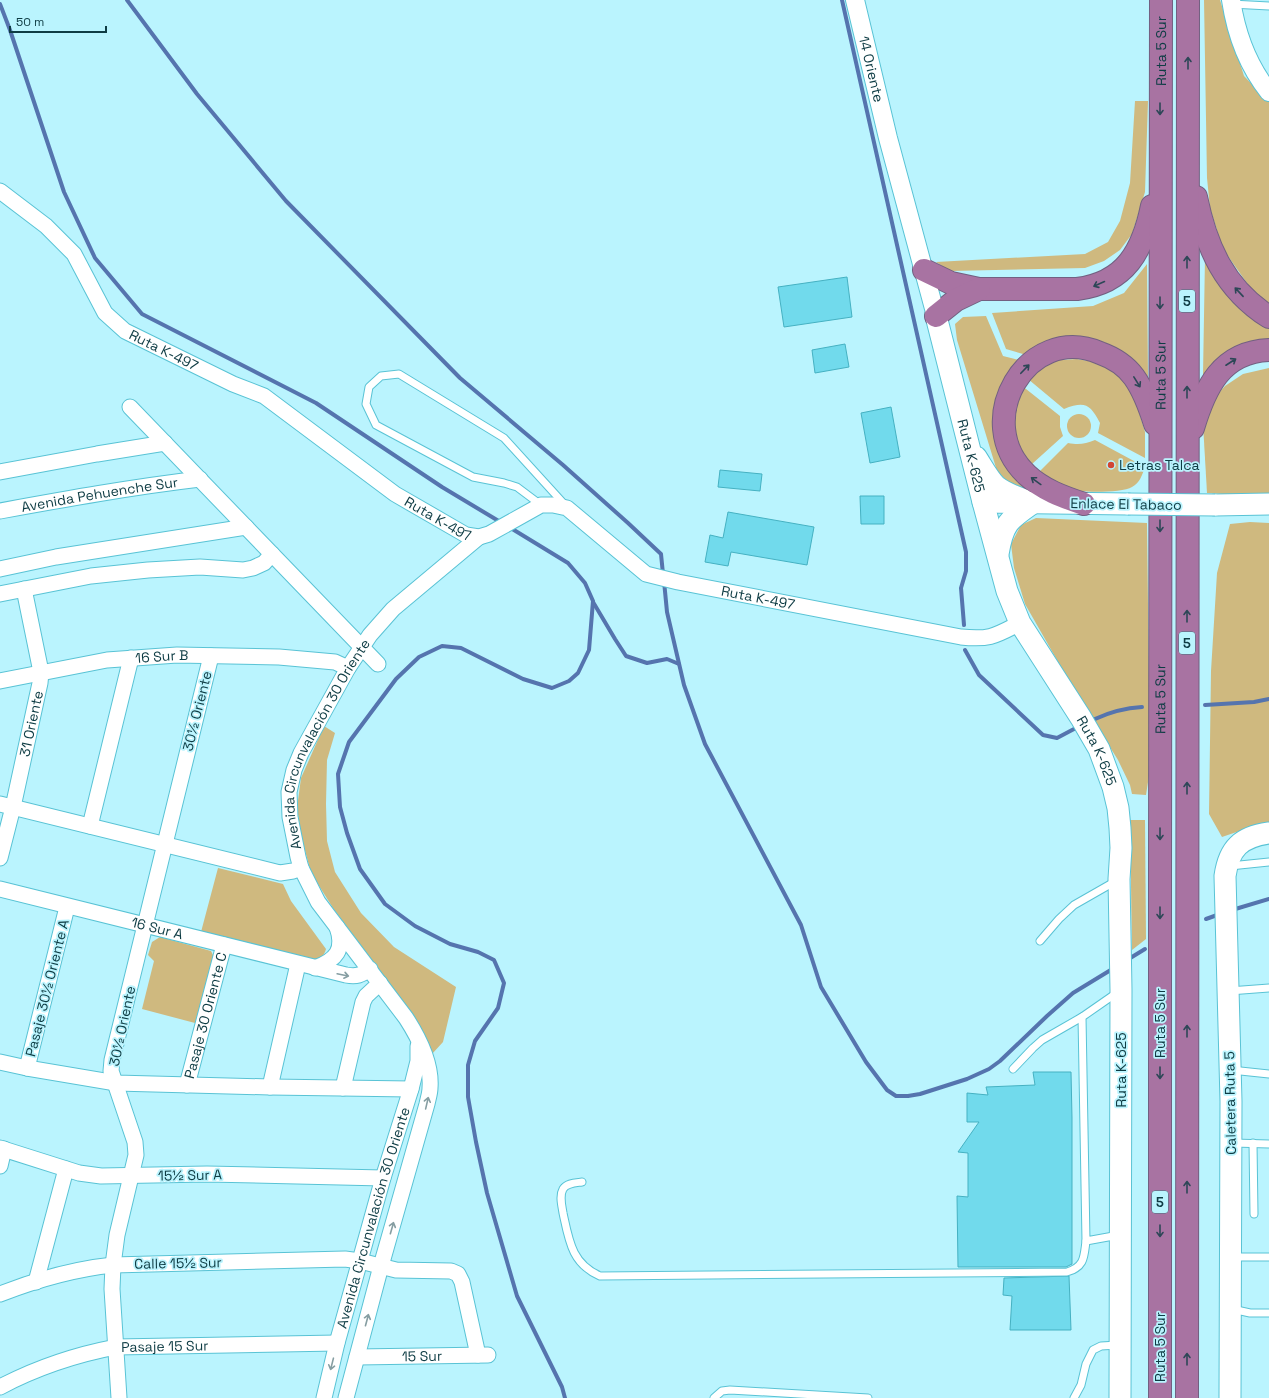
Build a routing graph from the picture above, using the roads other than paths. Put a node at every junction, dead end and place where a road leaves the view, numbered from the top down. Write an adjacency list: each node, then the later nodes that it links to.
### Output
1 (855, 0): 7 (street, 14 Oriente)
2 (1161, 0): 9 (highway, Ruta 5 Sur / 5, one-way to 9)
3 (1188, 0): 8 (highway, Ruta 5 Sur / 5, one-way to 3)
4 (1231, 2): 5 (lane); 6 (street)
5 (1269, 6)
6 (1269, 92)
7 (888, 138): 11 (street, Ruta K-625)
8 (1187, 144): 14 (highway, one-way to 8); 20 (highway, Ruta 5 Sur / 5, one-way to 8)
9 (1160, 166): 12 (highway, one-way to 12); 19 (highway, Ruta 5 Sur / 5, one-way to 19)
10 (0, 191): 31 (street, Ruta K-497)
11 (924, 270): 12 (highway); 13 (street, Ruta K-625)
12 (979, 289): 13 (highway)
13 (936, 316): 18 (main road, Ruta K-625)
14 (1269, 317)
15 (1269, 350): 20 (highway, one-way to 15)
16 (130, 407): 17 (street)
17 (165, 443): 21 (street); 22 (street)
18 (968, 444): 23 (main road, Ruta K-625); 24 (main road)
19 (1161, 446): 25 (highway, one-way to 19); 113 (highway, Ruta 5 Sur / 5, one-way to 113)
20 (1187, 459): 114 (highway, Ruta 5 Sur / 5, one-way to 20)
21 (0, 472)
22 (200, 479): 29 (street, Avenida Pehuenche Sur); 30 (street)
23 (983, 502): 24 (main road, Enlace El Tabaco); 33 (main road, Ruta K-625)
24 (1032, 503): 25 (main road, Enlace El Tabaco); 33 (main road)
25 (1084, 504): 26 (main road, Enlace El Tabaco, bridge)
26 (1269, 504)
27 (537, 507): 28 (street); 28 (lane); 31 (street, Ruta K-497)
28 (567, 508): 37 (street, Ruta K-497)
29 (0, 511)
30 (246, 527): 32 (street); 34 (street)
31 (484, 536): 38 (street, Avenida Circunvalación 30 Oriente)
32 (272, 554): 35 (street); 38 (street)
33 (998, 557): 37 (main road, Ruta K-625)
34 (0, 569)
35 (24, 589): 36 (street); 43 (street, 31 Oriente)
36 (0, 594)
37 (1020, 623): 53 (main road, Ruta K-625)
38 (362, 648): 41 (street); 42 (street, Avenida Circunvalación 30 Oriente)
39 (211, 656): 40 (street, 16 Sur B); 42 (street, 16 Sur B); 48 (street, 30½ Oriente)
40 (131, 658): 43 (street, 16 Sur B); 46 (street)
41 (378, 664)
42 (348, 668): 52 (street, Avenida Circunvalación 30 Oriente)
43 (41, 672): 44 (street, 16 Sur B); 45 (street, 31 Oriente)
44 (0, 681)
45 (7, 806): 46 (street); 49 (street, 31 Oriente)
46 (90, 826): 48 (street)
47 (1269, 833): 51 (main road, Caletera Ruta 5)
48 (164, 845): 52 (street); 56 (street, 30½ Oriente)
49 (0, 858)
50 (1269, 862): 51 (lane)
51 (1226, 867): 66 (main road, Caletera Ruta 5)
52 (301, 868): 57 (street, Avenida Circunvalación 30 Oriente)
53 (1119, 879): 58 (lane); 63 (main road, Ruta K-625)
54 (0, 889): 55 (street, 16 Sur A)
55 (67, 907): 56 (street, 16 Sur A); 70 (street, Pasaje 30½ Oriente A)
56 (145, 925): 59 (street, 16 Sur A); 74 (street, 30½ Oriente)
57 (336, 927): 61 (street); 62 (street, Avenida Circunvalación 30 Oriente)
58 (1040, 941)
59 (224, 945): 60 (street, 16 Sur A); 75 (street, Pasaje 30 Oriente C)
60 (298, 964): 61 (street, 16 Sur A); 76 (street)
61 (315, 968): 62 (street, 16 Sur A, one-way to 62)
62 (370, 969): 64 (street, Avenida Circunvalación 30 Oriente)
63 (1121, 982): 67 (lane); 89 (main road, Ruta K-625)
64 (380, 983): 68 (street, Avenida Circunvalación 30 Oriente); 77 (street)
65 (1269, 988): 66 (lane)
66 (1228, 992): 72 (main road, Caletera Ruta 5)
67 (1082, 1017): 71 (lane); 90 (lane)
68 (419, 1037): 78 (street, Avenida Circunvalación 30 Oriente); 95 (street, Avenida Circunvalación 30 Oriente, one-way to 68)
69 (0, 1062): 70 (street)
70 (27, 1068): 74 (street)
71 (1013, 1069)
72 (1230, 1070): 73 (lane); 79 (main road, Caletera Ruta 5)
73 (1269, 1074)
74 (116, 1083): 75 (street); 85 (street, 30½ Oriente)
75 (187, 1085): 76 (street)
76 (270, 1087): 77 (street)
77 (343, 1088): 78 (street)
78 (411, 1089): 86 (street, Avenida Circunvalación 30 Oriente)
79 (1231, 1143): 80 (lane); 91 (main road, Caletera Ruta 5)
80 (1253, 1143): 81 (lane); 88 (lane)
81 (1269, 1144)
82 (2, 1149): 83 (street); 84 (street, 15½ Sur A)
83 (0, 1166)
84 (66, 1168): 85 (street, 15½ Sur A); 96 (street)
85 (132, 1176): 86 (street, 15½ Sur A); 94 (street, 30½ Oriente)
86 (383, 1178): 93 (street, Avenida Circunvalación 30 Oriente)
87 (582, 1182): 90 (lane)
88 (1254, 1214)
89 (1121, 1235): 90 (lane); 101 (main road, Ruta K-625)
90 (1086, 1240)
91 (1230, 1257): 92 (lane); 98 (main road, Caletera Ruta 5)
92 (1269, 1257)
93 (360, 1261): 94 (street, Calle 15½ Sur); 95 (street, Calle 15½ Sur); 100 (street, Avenida Circunvalación 30 Oriente)
94 (113, 1265): 96 (street, Calle 15½ Sur); 102 (street, 30½ Oriente)
95 (381, 1266): 103 (street, Calle 15½ Sur); 104 (street, Avenida Circunvalación 30 Oriente, one-way to 95)
96 (36, 1282): 97 (street, Calle 15½ Sur)
97 (0, 1294)
98 (1230, 1309): 99 (lane); 115 (main road, Caletera Ruta 5)
99 (1269, 1313)
100 (337, 1343): 102 (street, Pasaje 15 Sur); 107 (street, Avenida Circunvalación 30 Oriente, one-way to 107)
101 (1120, 1344): 111 (lane); 112 (main road, Ruta K-625)
102 (116, 1347): 105 (street, Pasaje 15 Sur); 106 (street, 30½ Oriente)
103 (483, 1355): 104 (street, 15 Sur)
104 (357, 1357): 108 (street, Avenida Circunvalación 30 Oriente)
105 (0, 1387)
106 (119, 1398)
107 (324, 1398)
108 (346, 1398)
109 (714, 1398): 110 (lane)
110 (868, 1398)
111 (1074, 1398)
112 (1120, 1398)
113 (1160, 1398)
114 (1187, 1398)
115 (1230, 1398)

